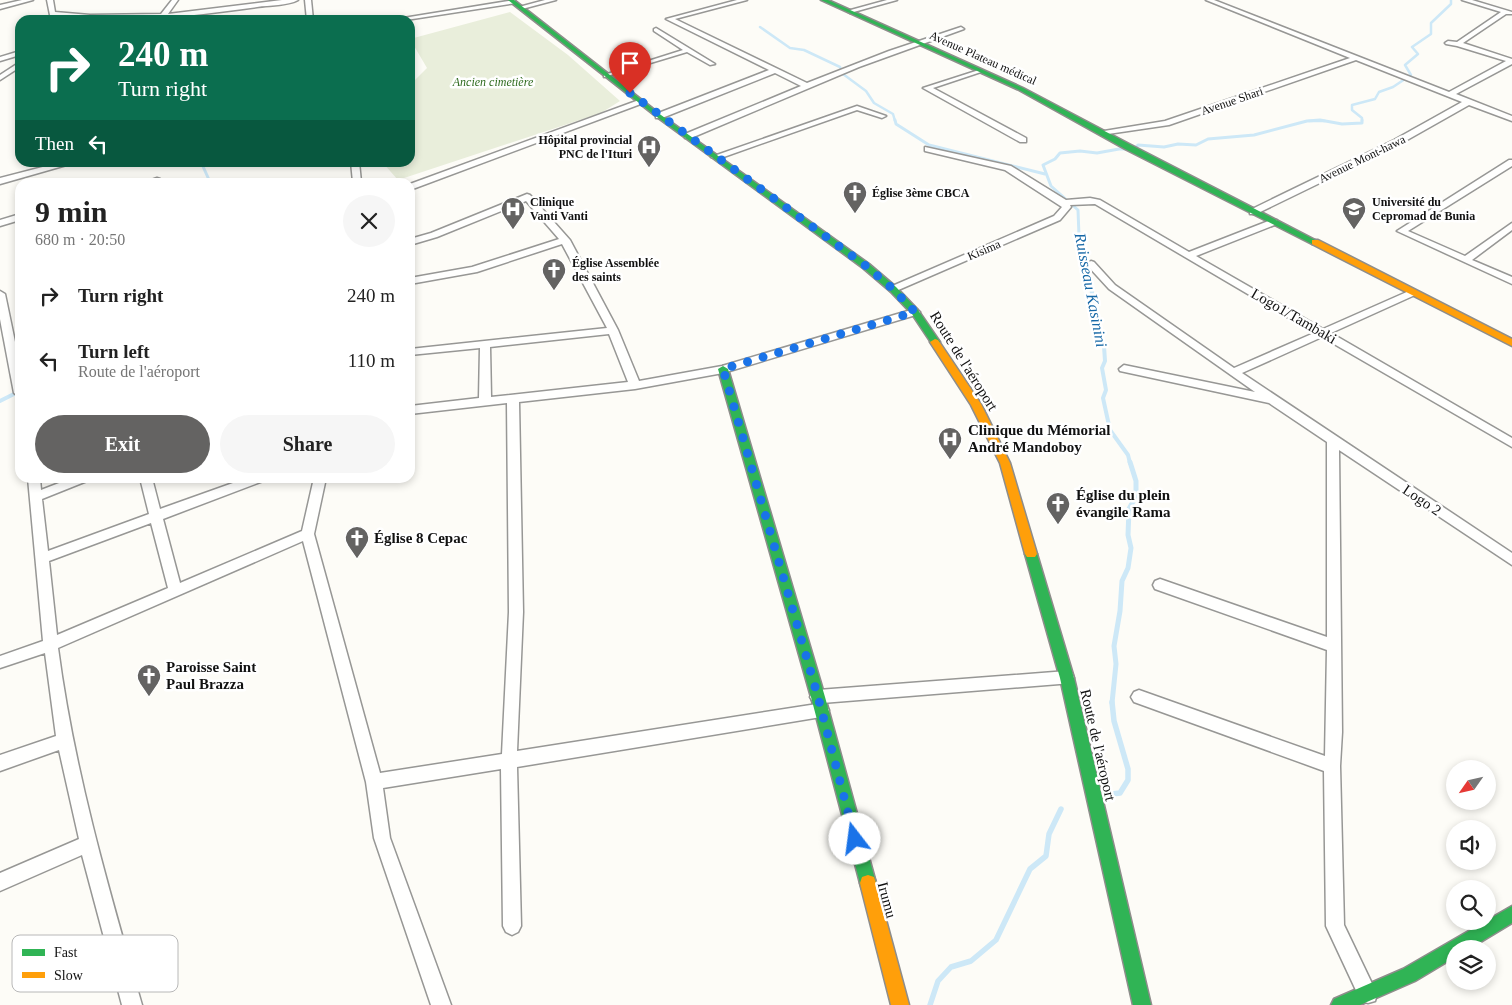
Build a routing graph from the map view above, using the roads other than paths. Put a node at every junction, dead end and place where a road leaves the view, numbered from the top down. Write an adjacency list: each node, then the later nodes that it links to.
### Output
1 (30, 0): 13 (street)
2 (50, 0): 17 (street)
3 (175, 0): 18 (street)
4 (296, 0): 15 (street)
5 (308, 0): 21 (street)
6 (553, 0): 12 (street)
7 (744, 0): 35 (street)
8 (824, 0): 14 (street, Avenue Plateau médical)
9 (894, 0): 14 (street)
10 (1210, 0): 30 (street)
11 (1465, 0): 16 (street)
12 (515, 3): 22 (street); 37 (street, Route de l'aéroport)
13 (0, 7)
14 (850, 11): 25 (street, Avenue Plateau médical)
15 (210, 12): 19 (street); 20 (street)
16 (1509, 13): 27 (street)
17 (59, 15)
18 (164, 15)
19 (175, 15)
20 (208, 15)
21 (310, 15)
22 (415, 17)
23 (961, 29): 25 (street)
24 (656, 30): 28 (street)
25 (916, 43): 36 (street, Avenue Plateau médical); 39 (street)
26 (1448, 43): 27 (street)
27 (1458, 44): 32 (street)
28 (688, 50): 33 (street); 37 (street)
29 (15, 54): 31 (street)
30 (1356, 58): 40 (street); 46 (street, Avenue Shari)
31 (0, 59)
32 (1512, 61): 40 (street)
33 (712, 64)
34 (15, 68): 38 (street)
35 (776, 70): 39 (street); 43 (street)
36 (981, 71): 46 (street, Avenue Plateau médical); 48 (street)
37 (606, 76): 41 (street, Route de l'aéroport)
38 (0, 78)
39 (809, 86): 47 (street)
40 (1449, 95): 42 (street)
41 (642, 102): 43 (street, Route de l'aéroport); 54 (street)
42 (1468, 102): 45 (street); 56 (street, Avenue Mont-hawa)
43 (659, 116): 47 (street, Route de l'aéroport)
44 (882, 116): 50 (street)
45 (1512, 119)
46 (1104, 133): 56 (street, Avenue Plateau médical)
47 (688, 136): 50 (street, Route de l'aéroport)
48 (1023, 140)
49 (928, 149): 55 (street)
50 (715, 157): 68 (street, Route de l'aéroport)
51 (1512, 162): 64 (street)
52 (54, 167): 53 (street)
53 (0, 181)
54 (415, 185)
55 (1068, 202): 63 (street, Logo1/Tambaki); 68 (street, Kisima)
56 (1253, 212): 58 (street, Avenue Plateau médical)
57 (15, 218): 59 (street)
58 (1274, 222): 63 (street); 69 (street, Avenue Plateau médical)
59 (0, 223)
60 (1512, 226): 64 (street)
61 (566, 240): 62 (street); 66 (street); 73 (street)
62 (415, 241)
63 (1189, 255): 74 (street, Logo1/Tambaki)
64 (1466, 260): 67 (street)
65 (1091, 264): 81 (street, Logo 2)
66 (415, 280)
67 (1512, 281)
68 (893, 289): 72 (street, Route de l'aéroport)
69 (1412, 293): 74 (street); 75 (street, Avenue Plateau médical)
70 (0, 294): 71 (street)
71 (2, 308): 80 (street)
72 (915, 312): 78 (street); 104 (street, Route de l'aéroport)
73 (613, 330): 76 (street); 82 (street)
74 (1323, 333): 81 (street); 88 (street, Logo1/Tambaki)
75 (1512, 343)
76 (486, 344): 77 (street); 84 (street)
77 (415, 351)
78 (723, 369): 82 (street); 106 (street, Irumu)
79 (1124, 369): 85 (street)
80 (15, 371)
81 (1234, 372): 85 (street, Logo 2)
82 (635, 384): 83 (street)
83 (513, 399): 84 (street); 108 (street)
84 (485, 400): 86 (street)
85 (1273, 400): 87 (street, Logo 2)
86 (415, 409)
87 (1332, 440): 98 (street, Logo 2); 102 (street)
88 (1512, 444)
89 (34, 483): 94 (street)
90 (71, 483): 94 (street)
91 (147, 483): 95 (street)
92 (246, 483): 95 (street)
93 (319, 483): 96 (street)
94 (35, 497): 97 (street)
95 (157, 517): 97 (street); 100 (street)
96 (308, 534): 100 (street); 111 (street)
97 (43, 558): 101 (street)
98 (1512, 560)
99 (1160, 585): 102 (street)
100 (175, 590): 101 (street)
101 (52, 644): 103 (street); 107 (street)
102 (1334, 646): 110 (street)
103 (0, 662)
104 (1067, 678): 106 (street); 122 (street, Route de l'aéroport)
105 (1139, 697): 110 (street)
106 (819, 704): 108 (street); 121 (street, Irumu)
107 (65, 740): 109 (street); 112 (street)
108 (509, 762): 111 (street); 115 (street)
109 (0, 763)
110 (1332, 766): 118 (street)
111 (374, 782): 120 (street)
112 (88, 844): 113 (street); 116 (street)
113 (0, 882)
114 (1512, 914): 118 (street)
115 (512, 926)
116 (113, 935)
117 (128, 992): 119 (street)
118 (1368, 994): 123 (street)
119 (132, 1005)
120 (441, 1005)
121 (900, 1005)
122 (1142, 1005)
123 (1340, 1005)

